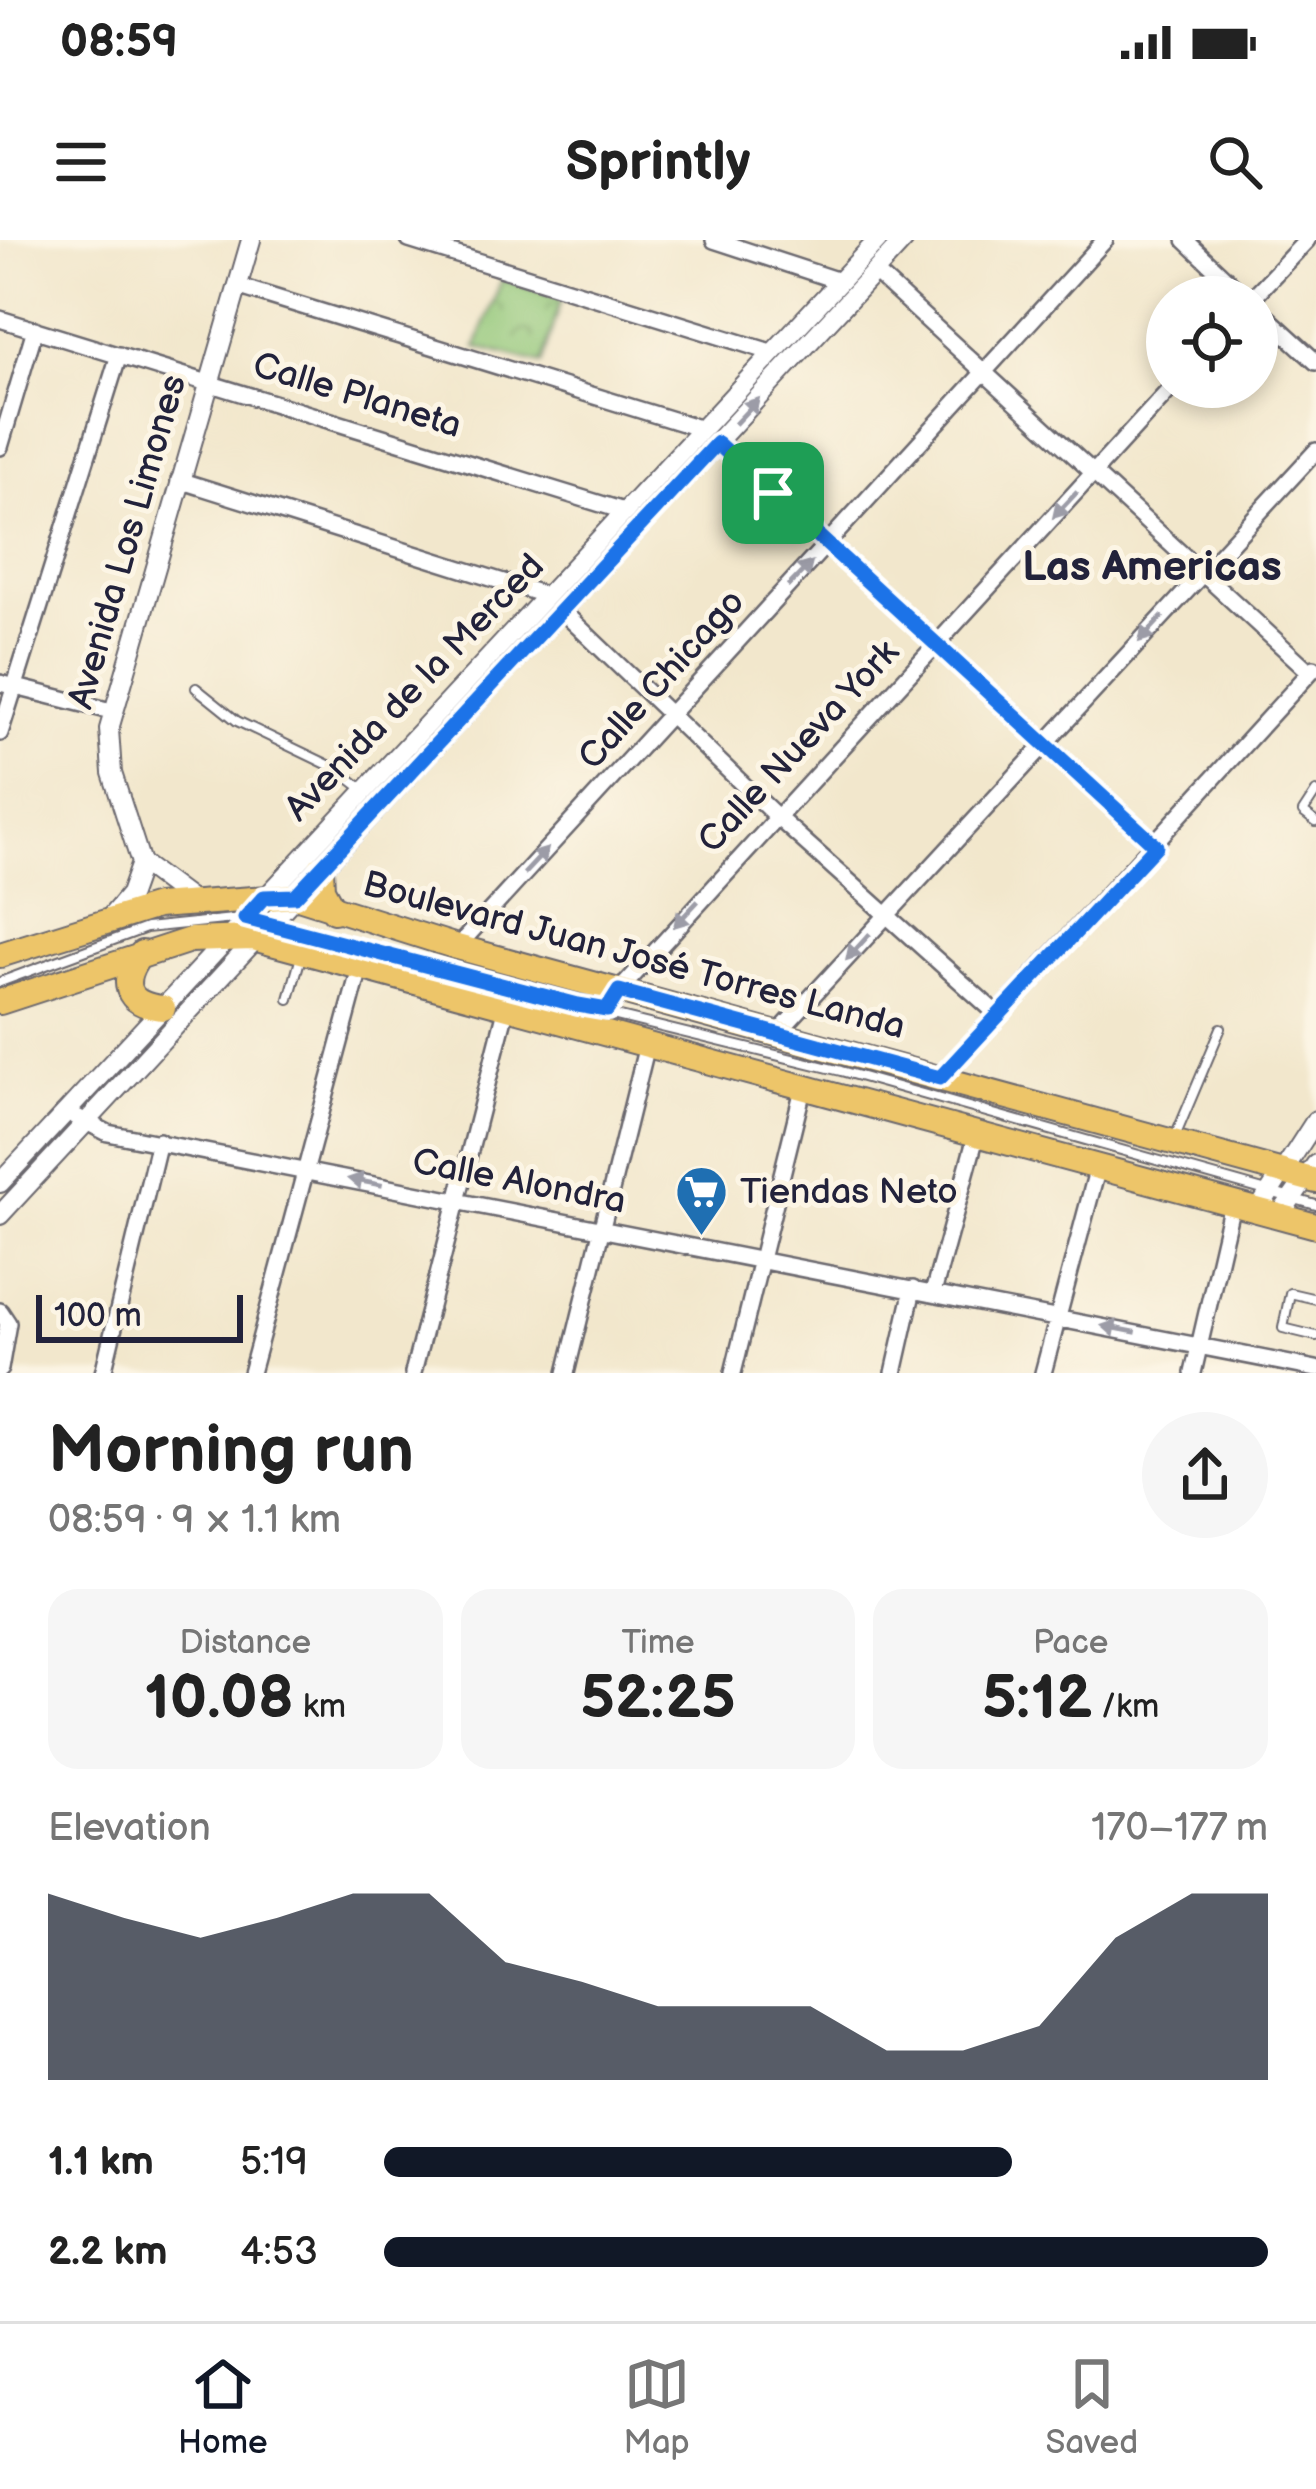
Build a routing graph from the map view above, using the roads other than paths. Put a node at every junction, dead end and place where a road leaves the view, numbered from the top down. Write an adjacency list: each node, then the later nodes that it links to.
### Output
1 (251, 240): 13 (street, Avenida Los Limones)
2 (409, 240): 17 (street)
3 (714, 240): 12 (street)
4 (878, 240): 12 (street, Avenida de la Merced)
5 (904, 240): 9 (street, Avenida de la Merced)
6 (1106, 240): 20 (street, Calle Chicago)
7 (1185, 240): 10 (street)
8 (1307, 240): 11 (street)
9 (875, 272): 20 (street); 23 (street, Avenida de la Merced, one-way to 9)
10 (1225, 276)
11 (1270, 276)
12 (839, 281): 17 (street, Avenida de la Merced)
13 (237, 286): 21 (street, Avenida Los Limones); 23 (street)
14 (0, 319): 16 (street, Calle Planeta)
15 (1278, 327): 19 (street)
16 (35, 329): 18 (street, Calle Planeta); 24 (street)
17 (774, 352): 23 (street, Avenida de la Merced)
18 (119, 355): 21 (street, Calle Planeta); 34 (street)
19 (1316, 362)
20 (988, 372): 26 (street); 29 (street, Calle Chicago)
21 (208, 381): 27 (street, Avenida Los Limones); 28 (street, Calle Planeta)
22 (1153, 408): 26 (street, Calle Nueva York)
23 (710, 436): 28 (street, Avenida de la Merced); 29 (street); 31 (street, Avenida de la Merced)
24 (0, 447)
25 (1316, 451): 30 (street)
26 (1094, 474): 30 (street); 32 (street, Calle Nueva York, one-way to 32)
27 (179, 480): 31 (street); 36 (street, Avenida Los Limones)
28 (627, 512): 31 (street, Avenida de la Merced)
29 (829, 544): 32 (street); 37 (street, Calle Chicago, one-way to 29)
30 (1203, 574): 33 (street); 39 (street, one-way to 39)
31 (554, 603): 37 (street); 40 (street, Avenida de la Merced); 46 (street, Avenida de la Merced)
32 (937, 643): 39 (street); 42 (street, Calle Nueva York)
33 (1313, 669): 44 (street)
34 (7, 685): 36 (street); 38 (street)
35 (196, 688): 40 (lane)
36 (111, 711): 45 (street, Avenida Los Limones)
37 (670, 716): 42 (street); 53 (street, Calle Chicago, one-way to 37)
38 (0, 733)
39 (1046, 742): 44 (street); 50 (street)
40 (363, 789): 52 (street, Avenida de la Merced)
41 (1316, 792): 43 (lane)
42 (776, 816): 50 (street); 64 (street, Calle Nueva York, one-way to 64)
43 (1316, 821)
44 (1156, 846): 65 (street)
45 (141, 863): 48 (street); 51 (street)
46 (321, 868): 47 (street, Avenida de la Merced); 49 (main road)
47 (295, 896): 49 (main road, Boulevard Juan José Torres Landa); 52 (main road, Boulevard Juan José Torres Landa)
48 (192, 901): 51 (main road, Boulevard Juan José Torres Landa); 52 (main road, Boulevard Juan José Torres Landa)
49 (334, 911): 53 (main road, Boulevard Juan José Torres Landa)
50 (887, 914): 65 (street); 67 (street, one-way to 67)
51 (108, 921): 56 (main road, Boulevard Juan José Torres Landa)
52 (253, 922): 54 (main road, Boulevard Juan José Torres Landa); 55 (main road, Boulevard Juan José Torres Landa); 58 (lane); 61 (lane); 63 (street, Avenida de la Merced); 73 (street, Avenida de la Merced)
53 (457, 947): 61 (main road, Boulevard Juan José Torres Landa)
54 (142, 952): 60 (main road, Boulevard Juan José Torres Landa); 63 (main road)
55 (303, 952): 57 (main road, Boulevard Juan José Torres Landa); 59 (lane)
56 (0, 955)
57 (360, 968): 62 (main road, Boulevard Juan José Torres Landa); 78 (street)
58 (0, 982)
59 (289, 999)
60 (0, 1002)
61 (573, 1002): 62 (main road, Boulevard Juan José Torres Landa); 64 (main road, Boulevard Juan José Torres Landa); 64 (main road, Boulevard Juan José Torres Landa)
62 (507, 1006): 81 (street)
63 (163, 1008): 71 (street, Avenida de la Merced)
64 (610, 1012): 67 (main road, Boulevard Juan José Torres Landa); 68 (main road, Boulevard Juan José Torres Landa); 80 (lane)
65 (997, 1014): 69 (street)
66 (1221, 1028): 76 (lane)
67 (777, 1034): 69 (main road, Boulevard Juan José Torres Landa)
68 (647, 1046): 70 (main road, Boulevard Juan José Torres Landa); 86 (street)
69 (940, 1078): 76 (main road, Boulevard Juan José Torres Landa)
70 (803, 1089): 74 (main road, Boulevard Juan José Torres Landa); 87 (street)
71 (69, 1113): 73 (street, Calle Alondra); 79 (street, Avenida de la Merced)
72 (1316, 1120): 80 (street)
73 (87, 1124): 75 (street, Calle Alondra); 84 (street, Avenida de la Merced)
74 (977, 1133): 77 (main road, Boulevard Juan José Torres Landa); 89 (street)
75 (159, 1141): 78 (street, Calle Alondra); 97 (street)
76 (1173, 1142): 80 (main road, Boulevard Juan José Torres Landa)
77 (1098, 1167): 82 (main road, Boulevard Juan José Torres Landa); 92 (street)
78 (305, 1170): 81 (street, Calle Alondra, one-way to 78); 98 (street)
79 (0, 1183)
80 (1290, 1189): 82 (main road, Boulevard Juan José Torres Landa); 83 (lane); 85 (main road, Boulevard Juan José Torres Landa)
81 (458, 1200): 86 (street, Calle Alondra); 99 (street)
82 (1232, 1204): 94 (street)
83 (1316, 1204)
84 (0, 1216)
85 (1316, 1226)
86 (600, 1229): 87 (street, Calle Alondra); 100 (street)
87 (760, 1259): 88 (street, Calle Alondra); 101 (street)
88 (913, 1289): 89 (street, Calle Alondra); 102 (street)
89 (933, 1293): 92 (street, Calle Alondra)
90 (1316, 1299): 93 (lane)
91 (0, 1311): 96 (street)
92 (1057, 1317): 94 (street, Calle Alondra, one-way to 92); 103 (street)
93 (1316, 1336)
94 (1200, 1345): 95 (street, Calle Alondra); 104 (street)
95 (1315, 1363)
96 (0, 1369)
97 (103, 1373)
98 (251, 1373)
99 (412, 1373)
100 (566, 1373)
101 (733, 1373)
102 (894, 1373)
103 (1043, 1373)
104 (1193, 1373)

